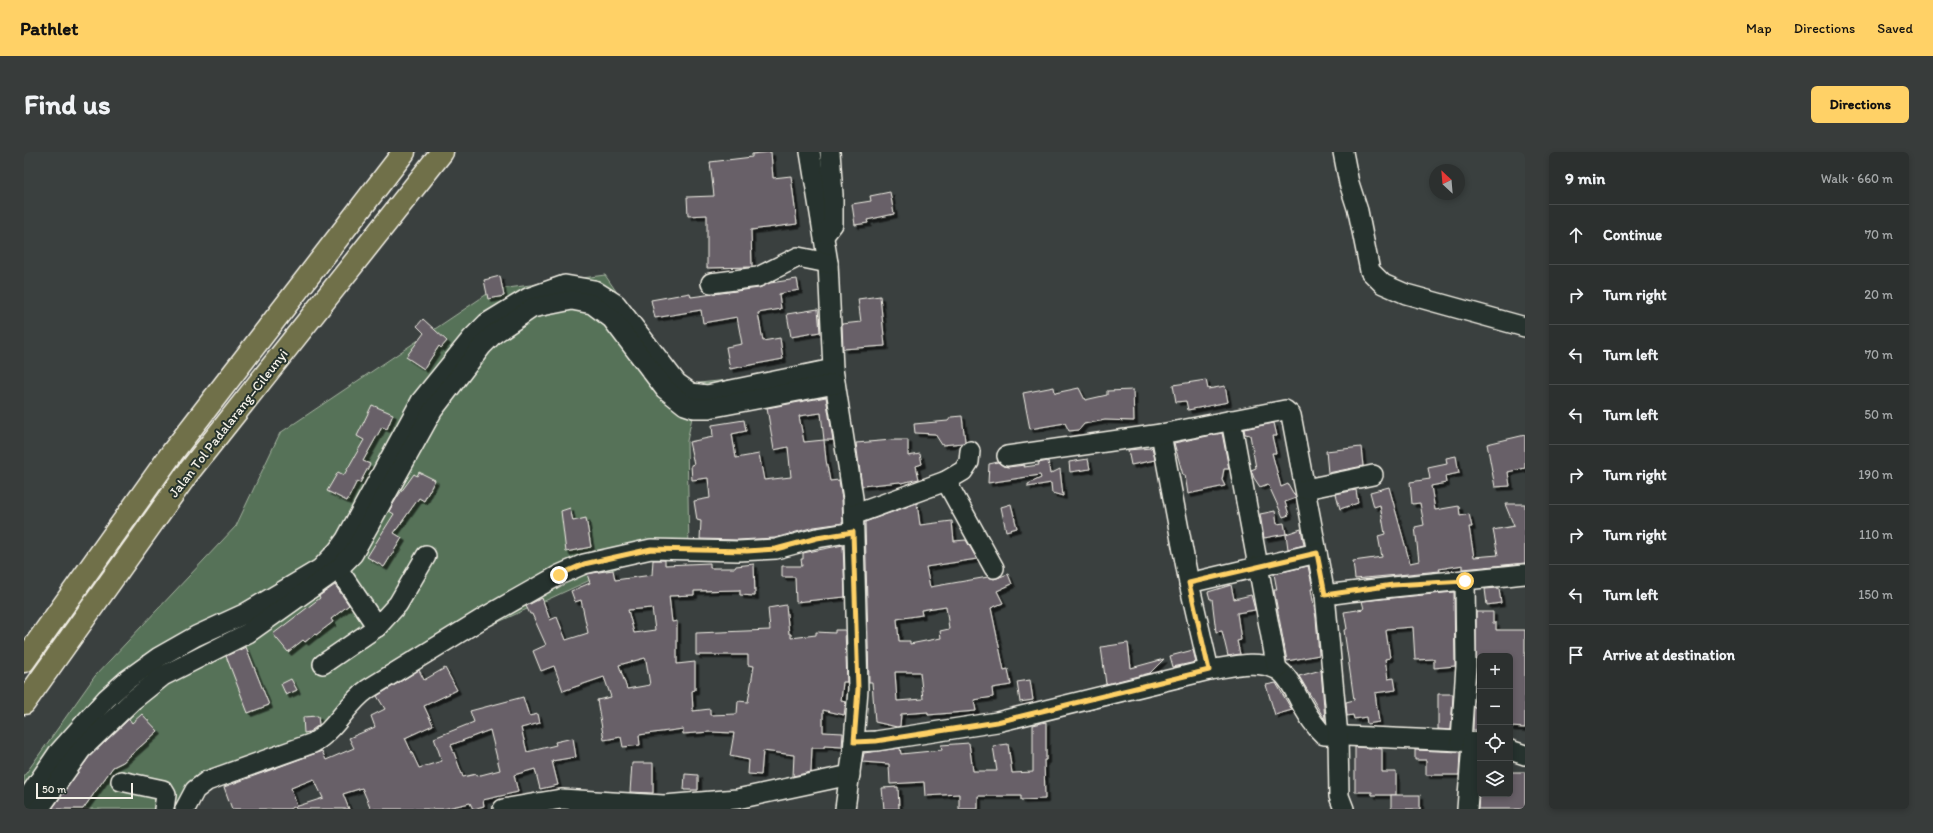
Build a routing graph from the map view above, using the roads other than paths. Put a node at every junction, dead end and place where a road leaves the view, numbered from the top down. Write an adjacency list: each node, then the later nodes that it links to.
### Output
1 (404, 152): 30 (highway, Jalan Tol Padalarang–Cileunyi)
2 (442, 152): 34 (highway, Jalan Tol Padalarang–Cileunyi)
3 (810, 152): 6 (street)
4 (830, 152): 6 (street)
5 (1343, 152): 9 (street)
6 (824, 236): 7 (street)
7 (828, 263): 8 (street); 10 (street)
8 (711, 283)
9 (1525, 327)
10 (834, 377): 11 (street); 19 (street)
11 (708, 402): 24 (street); 42 (street)
12 (1231, 420): 13 (street); 18 (street); 22 (street)
13 (1161, 434): 15 (street); 27 (street)
14 (970, 451): 17 (street)
15 (1007, 456)
16 (1373, 475): 18 (street)
17 (946, 481): 19 (street); 23 (street)
18 (1306, 489): 20 (street)
19 (853, 524): 36 (street); 45 (street)
20 (1317, 553): 22 (street); 28 (street)
21 (426, 556): 29 (street)
22 (1257, 567): 27 (street); 32 (street)
23 (994, 568)
24 (338, 569): 29 (street); 43 (street)
25 (1525, 574): 26 (street)
26 (1465, 581): 28 (street); 37 (street)
27 (1189, 583): 33 (street)
28 (1325, 595): 35 (street)
29 (377, 628): 31 (street)
30 (24, 661)
31 (323, 664)
32 (1277, 669): 33 (street); 35 (street)
33 (1209, 670): 36 (street)
34 (24, 703)
35 (1338, 736): 37 (street); 48 (street)
36 (854, 742): 40 (street)
37 (1471, 742): 49 (street)
38 (1513, 751): 39 (street)
39 (1525, 755)
40 (850, 775): 46 (street); 47 (street)
41 (121, 781): 44 (street)
42 (24, 804)
43 (39, 809)
44 (164, 809)
45 (184, 809)
46 (503, 809)
47 (845, 809)
48 (1344, 809)
49 (1467, 809)

